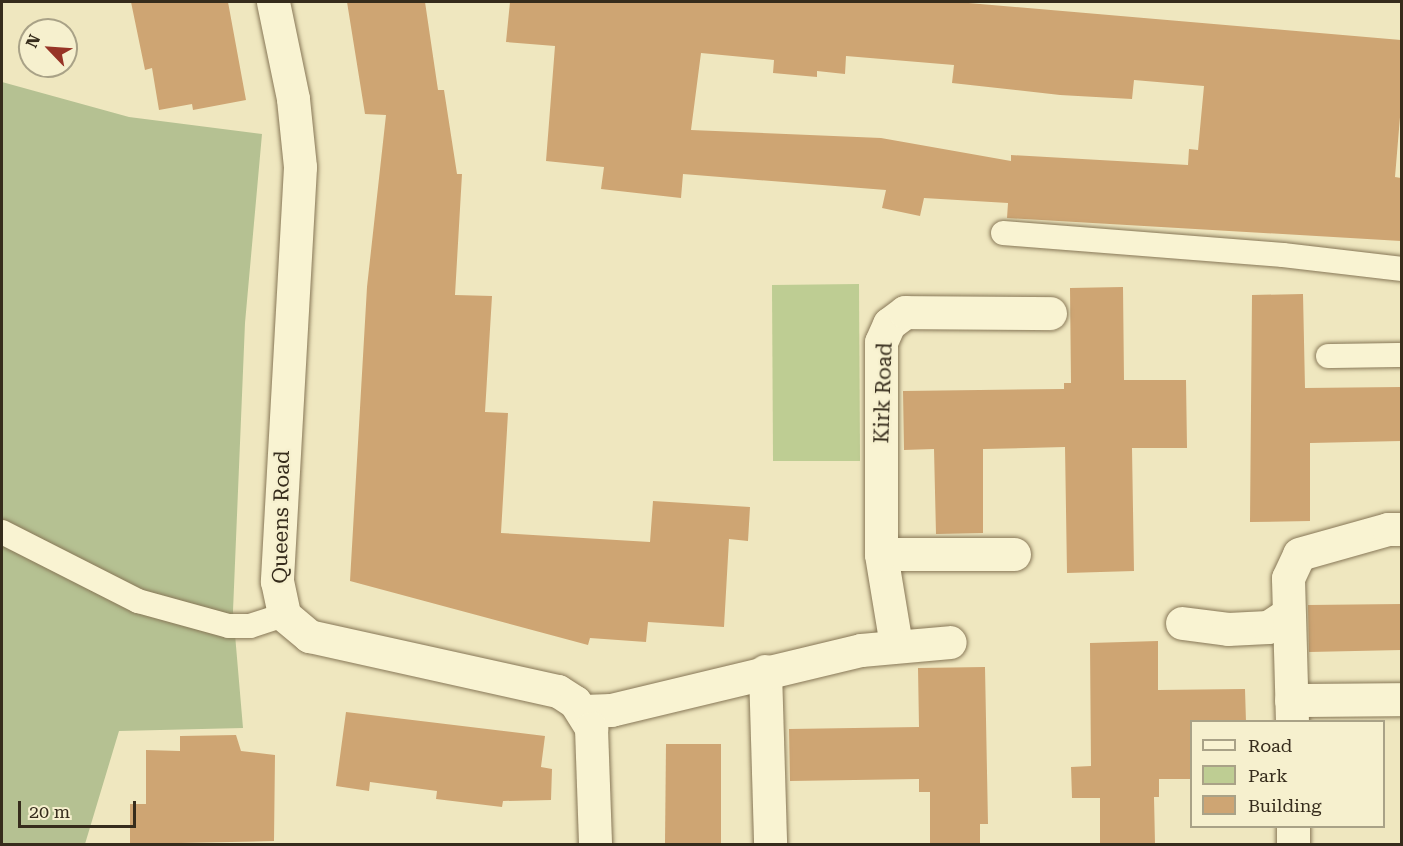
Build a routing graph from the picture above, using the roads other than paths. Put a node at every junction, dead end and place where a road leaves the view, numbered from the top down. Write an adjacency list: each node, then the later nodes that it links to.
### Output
1 (273, 2): 12 (street, Queens Road)
2 (1003, 233): 3 (lane)
3 (1401, 269)
4 (1050, 314): 9 (street, Kirk Road)
5 (1401, 354): 6 (lane)
6 (1328, 356)
7 (1401, 529): 11 (street)
8 (2, 532): 12 (lane)
9 (881, 554): 10 (street); 15 (street, Kirk Road)
10 (1014, 554)
11 (1288, 614): 13 (street); 19 (street)
12 (284, 615): 18 (street, Queens Road)
13 (1182, 623)
14 (950, 642): 15 (street)
15 (896, 645): 16 (street)
16 (765, 671): 18 (street); 22 (street)
17 (1401, 699): 19 (street)
18 (583, 711): 21 (street)
19 (1292, 711)
20 (1293, 828): 23 (street)
21 (595, 844)
22 (770, 844)
23 (1293, 844)

